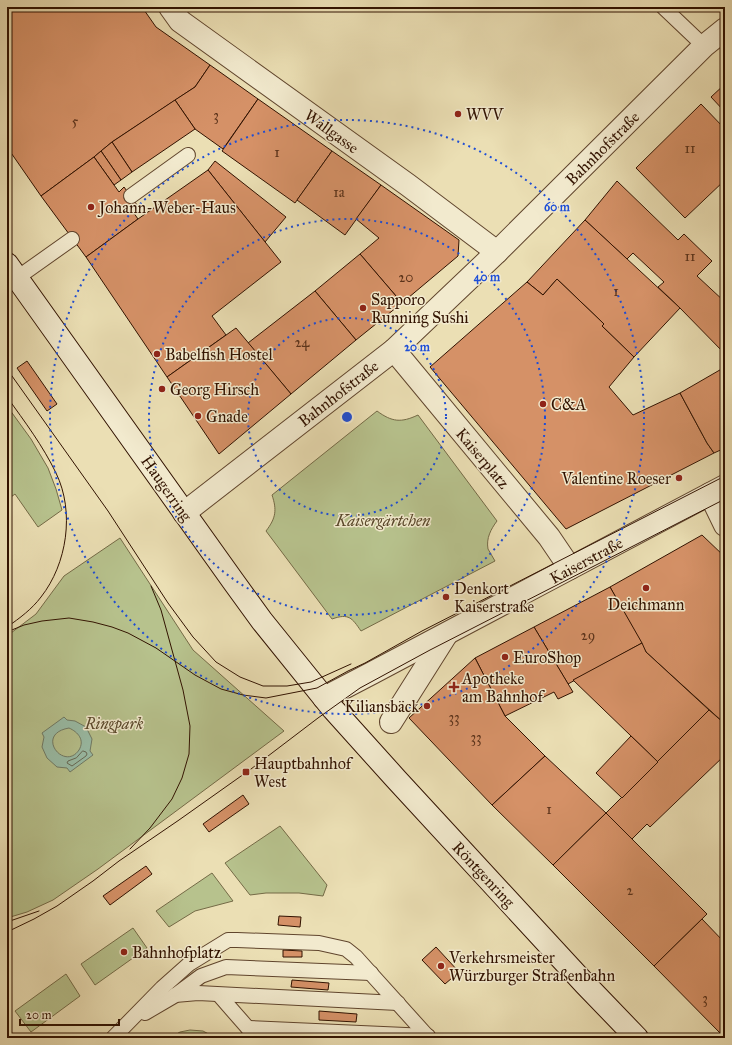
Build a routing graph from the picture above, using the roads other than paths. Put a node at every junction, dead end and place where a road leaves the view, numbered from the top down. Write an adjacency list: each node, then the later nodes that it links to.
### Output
1 (170, 7): 8 (street, Wallgasse)
2 (663, 7): 4 (lane)
3 (725, 29): 4 (street, Bahnhofstraße)
4 (704, 46): 8 (street, Bahnhofstraße)
5 (188, 155): 6 (lane)
6 (131, 196)
7 (72, 239): 9 (lane)
8 (498, 252): 10 (street, Bahnhofstraße)
9 (12, 271): 12 (street, Haugerring)
10 (394, 350): 12 (street, Bahnhofstraße); 14 (street, Kaiserplatz)
11 (718, 490): 13 (street); 14 (street, Kaiserstraße)
12 (184, 513): 16 (street, Haugerring)
13 (725, 525)
14 (570, 568): 15 (street, Kaiserstraße)
15 (446, 634): 16 (street, Kaiserstraße); 17 (street, Kaiserstraße)
16 (328, 703): 26 (street, Röntgenring)
17 (391, 722)
18 (371, 973): 20 (lane); 21 (lane); 22 (lane)
19 (219, 995): 20 (lane); 21 (lane); 23 (lane)
20 (174, 996): 22 (lane)
21 (398, 1003): 24 (lane)
22 (129, 1022): 25 (lane)
23 (253, 1033): 24 (lane)
24 (428, 1037)
25 (113, 1038)
26 (637, 1038)

